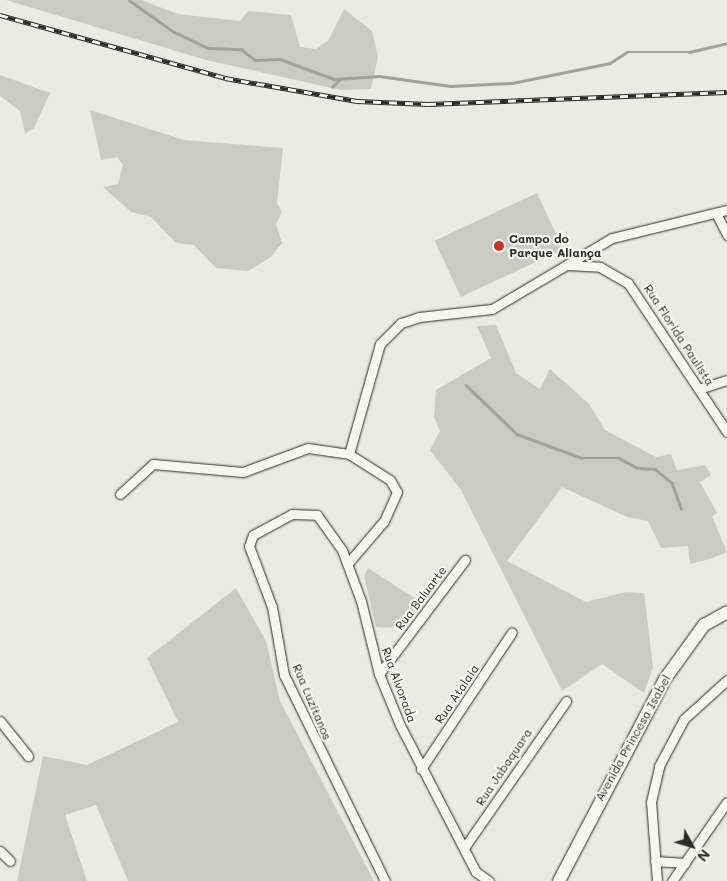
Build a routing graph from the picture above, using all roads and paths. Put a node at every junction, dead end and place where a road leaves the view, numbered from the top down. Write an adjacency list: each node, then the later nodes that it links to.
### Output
1 (727, 210): 2 (street)
2 (716, 213): 3 (street); 4 (street)
3 (727, 235)
4 (566, 265): 6 (street, Rua Florida Paulista); 8 (street)
5 (727, 380): 6 (street)
6 (700, 388): 7 (street, Rua Florida Paulista)
7 (727, 432)
8 (349, 454): 9 (street); 12 (street)
9 (120, 494)
10 (262, 528): 12 (street, Rua Alvorada); 27 (street, Rua Luzitanos)
11 (465, 560): 15 (street, Rua Baluarte)
12 (348, 563): 15 (street, Rua Alvorada)
13 (727, 612): 29 (main road, Avenida Princesa Isabel)
14 (512, 632): 20 (street, Rua Atalaia)
15 (379, 674): 20 (street, Rua Alvorada)
16 (727, 680): 25 (street)
17 (566, 700): 22 (street, Rua Jabaquara)
18 (0, 721): 19 (street)
19 (28, 756)
20 (421, 769): 22 (street, Rua Alvorada)
21 (727, 802): 26 (street)
22 (464, 848): 28 (street, Rua Alvorada)
23 (0, 851): 24 (street)
24 (10, 861)
25 (655, 861): 26 (street); 30 (street)
26 (685, 862): 31 (street)
27 (386, 881)
28 (489, 881)
29 (559, 881)
30 (656, 881)
31 (672, 881)

